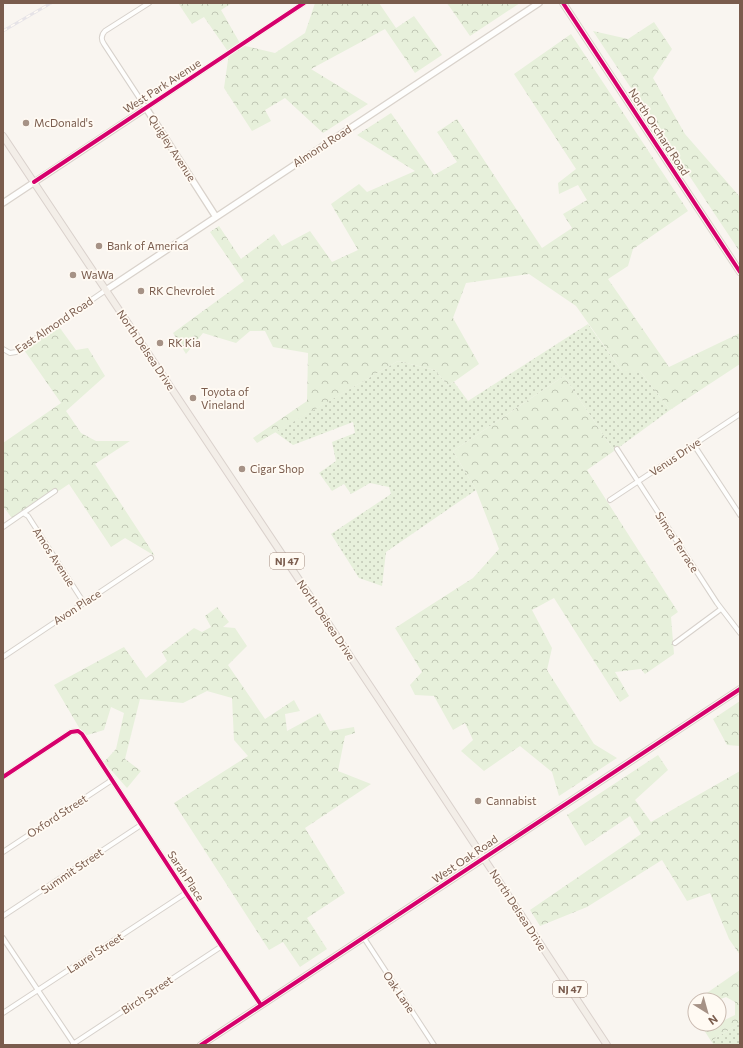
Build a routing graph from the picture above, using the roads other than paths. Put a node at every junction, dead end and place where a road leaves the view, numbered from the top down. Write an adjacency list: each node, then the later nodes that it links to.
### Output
1 (149, 3): 5 (street, Quigley Avenue)
2 (539, 3): 9 (street, Almond Road)
3 (562, 3): 10 (street, North Orchard Road)
4 (302, 4): 5 (street, West Park Avenue)
5 (146, 108): 7 (street, West Park Avenue); 9 (street, Quigley Avenue)
6 (3, 136): 7 (main road, North Delsea Drive / NJ 47)
7 (34, 182): 8 (street, West Park Avenue); 11 (main road, North Delsea Drive / NJ 47)
8 (3, 203)
9 (216, 216): 11 (street, Almond Road)
10 (740, 272)
11 (106, 290): 12 (street, East Almond Road); 33 (main road, North Delsea Drive / NJ 47)
12 (3, 349)
13 (740, 414): 14 (street, Venus Drive)
14 (694, 445): 16 (street, Venus Drive); 20 (street)
15 (617, 449): 16 (street, Simca Terrace)
16 (638, 482): 18 (street, Venus Drive); 24 (street, Simca Terrace)
17 (55, 491): 19 (street)
18 (610, 500)
19 (23, 513): 21 (street); 23 (street, Amos Avenue)
20 (740, 515)
21 (3, 527)
22 (151, 558): 23 (street, Avon Place)
23 (84, 602): 27 (street, Avon Place)
24 (721, 609): 25 (street, Simca Terrace); 26 (street)
25 (740, 633)
26 (675, 643)
27 (3, 657)
28 (740, 689): 33 (street, West Oak Road)
29 (3, 777): 30 (street, Sarah Place)
30 (112, 780): 31 (street, Sarah Place); 32 (street, Oxford Street)
31 (141, 825): 34 (street, Sarah Place); 35 (street, Summit Street)
32 (3, 852)
33 (484, 858): 37 (street, West Oak Road); 45 (main road, North Delsea Drive / NJ 47)
34 (186, 893): 38 (street, Sarah Place); 39 (street, Laurel Street)
35 (3, 916)
36 (3, 938): 39 (street)
37 (364, 938): 40 (street, West Oak Road); 44 (street, Oak Lane)
38 (222, 946): 40 (street, Sarah Place); 42 (street, Birch Street)
39 (38, 990): 41 (street, Laurel Street); 42 (street)
40 (261, 1005): 43 (street, West Oak Road)
41 (3, 1013)
42 (74, 1044)
43 (201, 1045)
44 (434, 1045)
45 (607, 1045)

